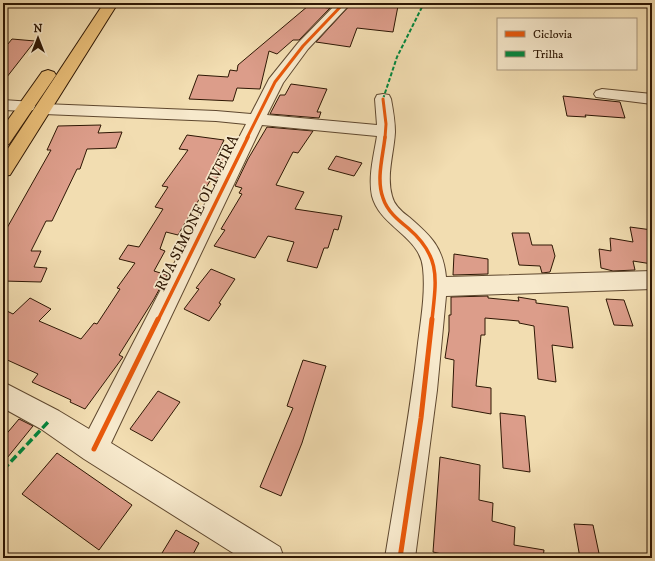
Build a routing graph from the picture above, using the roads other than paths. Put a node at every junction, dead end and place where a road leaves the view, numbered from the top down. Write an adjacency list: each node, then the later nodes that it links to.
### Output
1 (97, 3): 8 (main road)
2 (111, 3): 9 (main road)
3 (344, 3): 10 (street, RUA SIMONE OLIVEIRA)
4 (602, 94): 6 (street)
5 (383, 99): 11 (street)
6 (652, 99)
7 (3, 105): 8 (street)
8 (27, 106): 12 (main road)
9 (44, 109): 10 (street); 13 (main road)
10 (258, 118): 11 (street); 17 (street, RUA SIMONE OLIVEIRA)
11 (386, 131): 15 (street)
12 (3, 140)
13 (3, 170)
14 (652, 280): 15 (street)
15 (434, 287): 19 (street)
16 (3, 394): 17 (street)
17 (94, 449): 18 (street)
18 (269, 558)
19 (400, 558)

